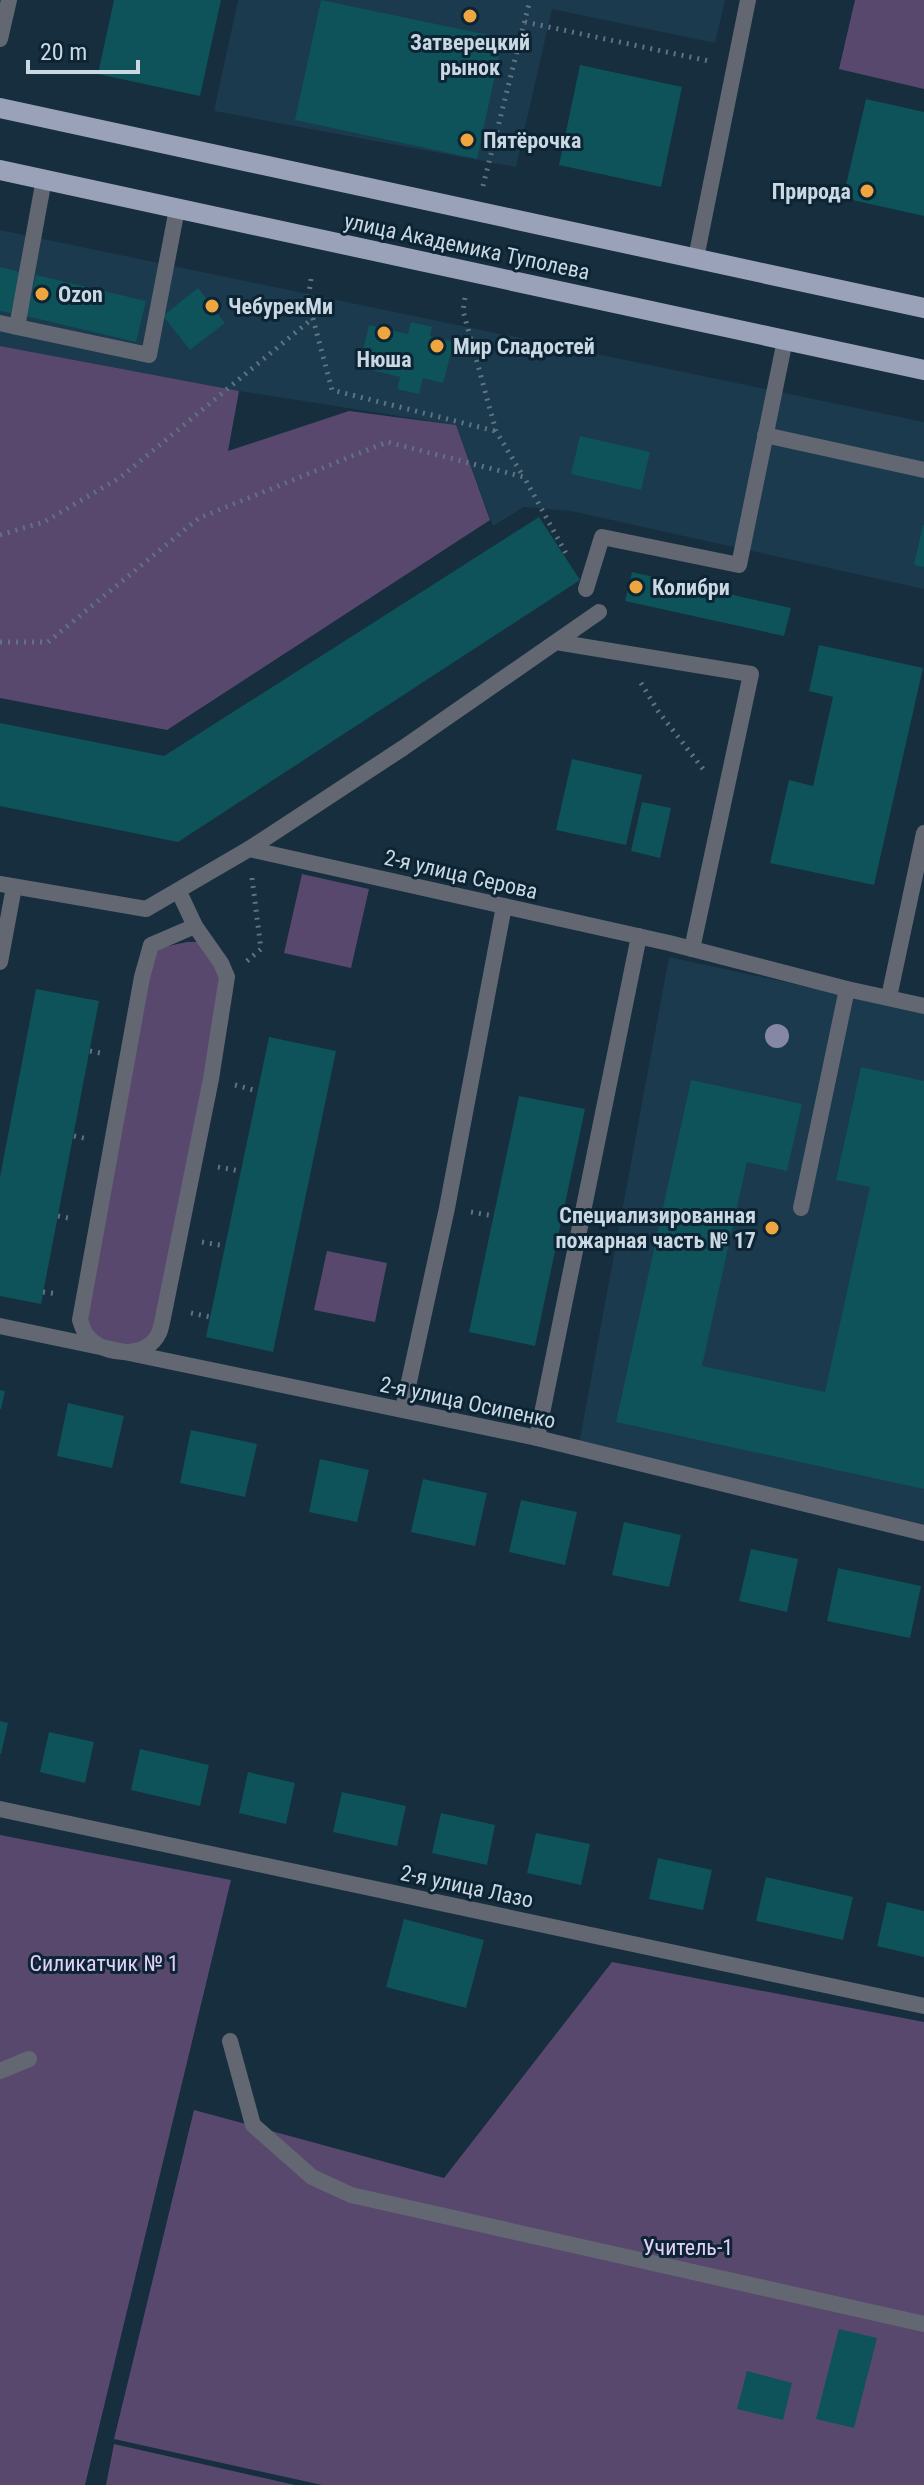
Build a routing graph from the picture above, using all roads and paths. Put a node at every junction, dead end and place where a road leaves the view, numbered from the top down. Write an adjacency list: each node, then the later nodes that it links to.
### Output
1 (9, 0): 4 (street)
2 (748, 0): 5 (street)
3 (525, 22): 5 (path)
4 (0, 39)
5 (734, 66): 10 (street)
6 (0, 108): 10 (main road, улица Академика Туполева)
7 (0, 170): 8 (main road, улица Академика Туполева)
8 (44, 179): 9 (main road, улица Академика Туполева); 14 (street)
9 (177, 209): 14 (street); 15 (main road, улица Академика Туполева)
10 (696, 258): 12 (main road, улица Академика Туполева)
11 (311, 279): 13 (path)
12 (924, 308)
13 (313, 318): 17 (path); 20 (path)
14 (8, 325)
15 (785, 340): 16 (main road, улица Академика Туполева); 18 (street)
16 (924, 370)
17 (496, 431)
18 (765, 435): 19 (street); 21 (street)
19 (924, 470)
20 (0, 535)
21 (586, 589): 23 (path)
22 (599, 612): 24 (street)
23 (0, 642)
24 (556, 642): 25 (street); 28 (street)
25 (623, 653): 26 (path); 34 (street)
26 (704, 771)
27 (924, 833): 38 (street)
28 (249, 849): 30 (street); 31 (street, 2-я улица Серова); 36 (path)
29 (7, 886): 30 (street); 35 (street)
30 (179, 892): 32 (street)
31 (504, 906): 33 (street, 2-я улица Серова); 43 (street)
32 (195, 926): 36 (street); 42 (street)
33 (639, 936): 34 (street, 2-я улица Серова); 44 (street)
34 (692, 949): 37 (street, 2-я улица Серова)
35 (0, 962)
36 (227, 977): 42 (street)
37 (847, 989): 38 (street, 2-я улица Серова); 40 (street)
38 (889, 997): 39 (street, 2-я улица Серова)
39 (924, 1006)
40 (801, 1208)
41 (0, 1326): 42 (street, 2-я улица Осипенко)
42 (105, 1350): 43 (street, 2-я улица Осипенко)
43 (403, 1409): 44 (street, 2-я улица Осипенко)
44 (537, 1438): 45 (street, 2-я улица Осипенко)
45 (924, 1533)
46 (0, 1809): 47 (street, 2-я улица Лазо)
47 (924, 2006)
48 (230, 2041): 51 (street)
49 (29, 2059): 50 (street)
50 (0, 2071)
51 (924, 2324)

